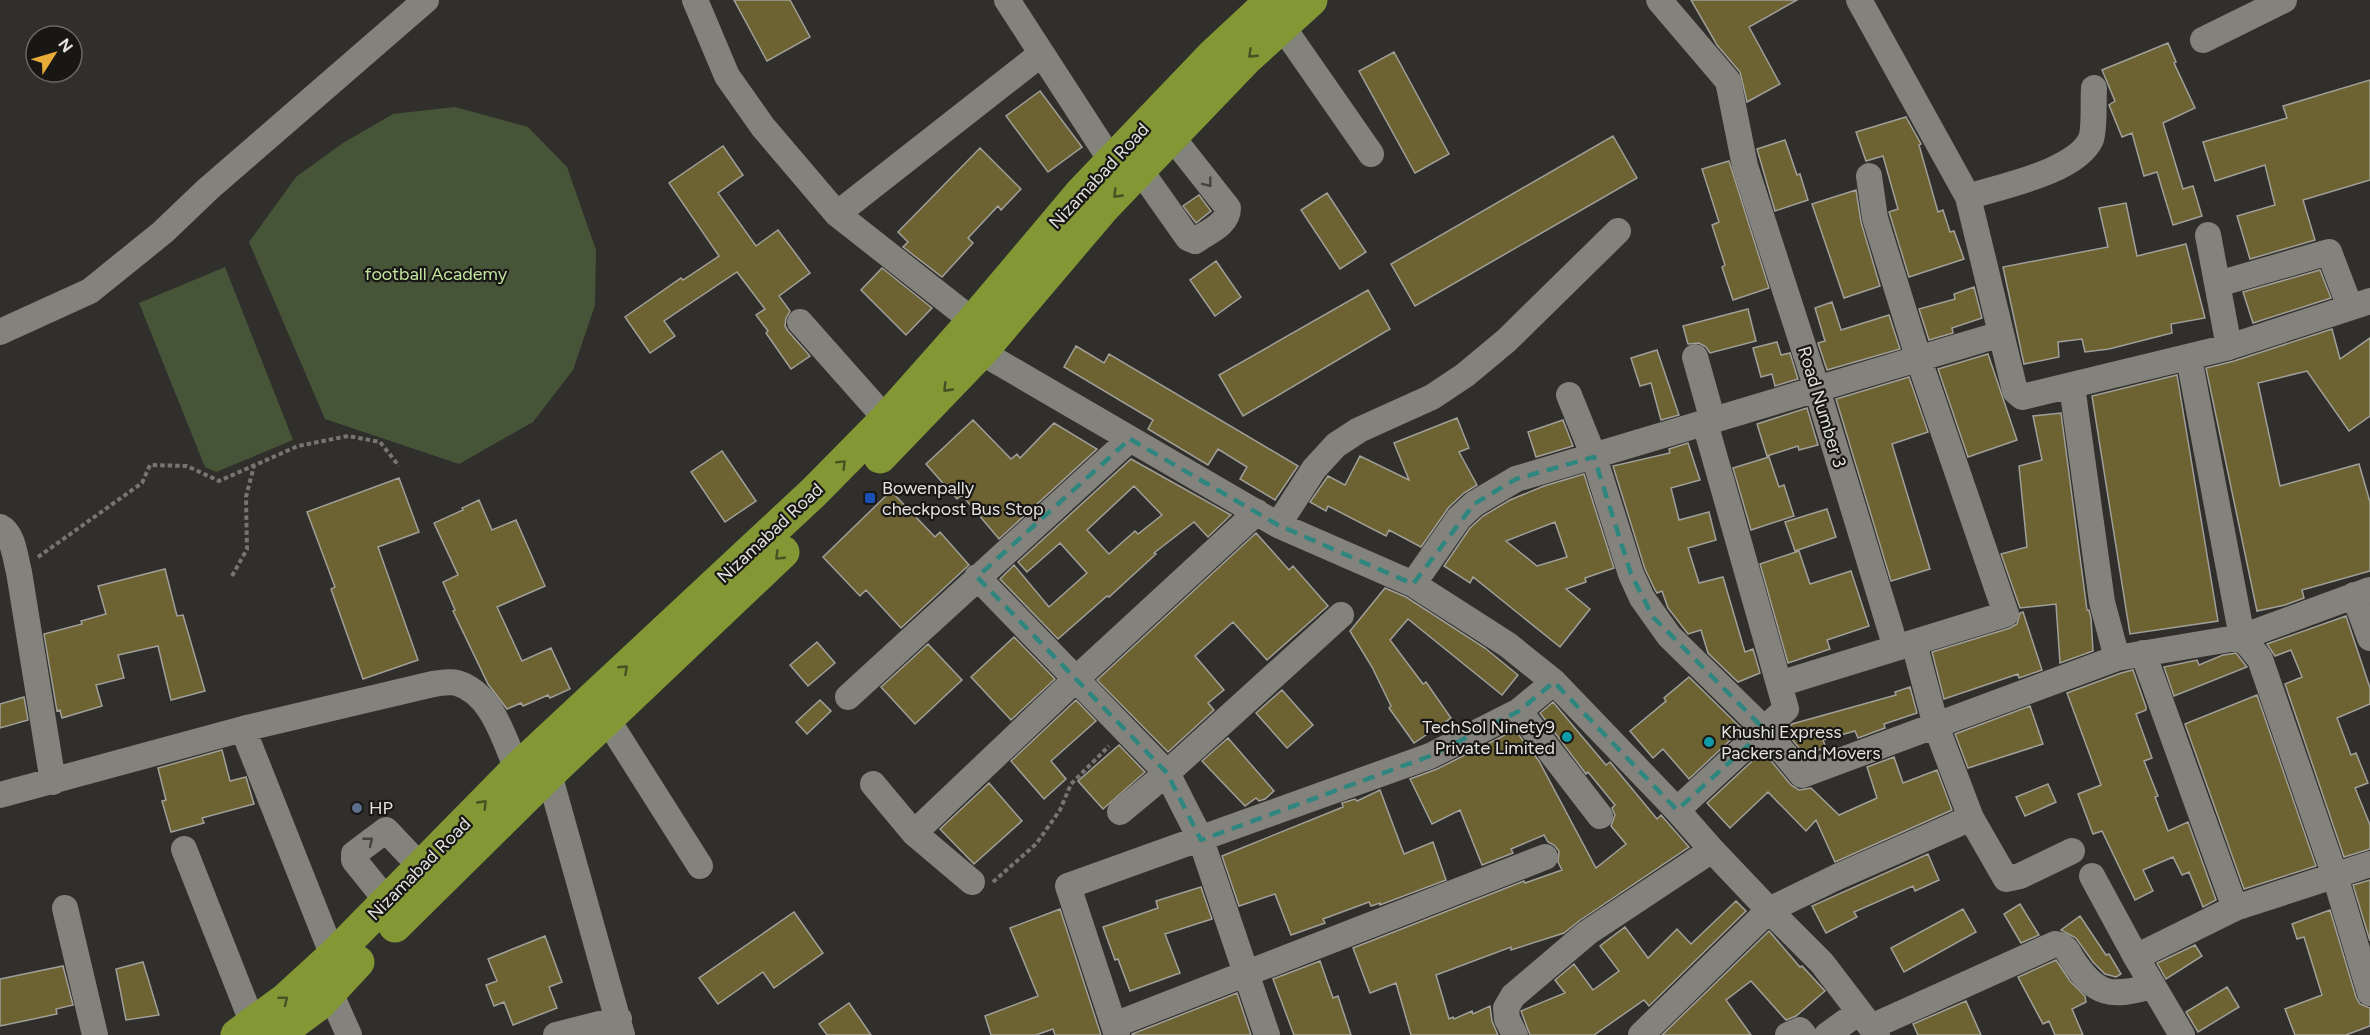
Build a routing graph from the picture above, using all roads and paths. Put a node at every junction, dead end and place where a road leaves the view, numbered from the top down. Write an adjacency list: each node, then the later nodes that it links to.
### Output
1 (426, 0): 24 (street)
2 (695, 0): 17 (street)
3 (1007, 0): 10 (street)
4 (1311, 0): 8 (highway, Nizamabad Road)
5 (1659, 0): 32 (street, Road Number 3)
6 (1859, 0): 16 (street)
7 (2284, 0): 9 (street)
8 (1277, 13): 12 (highway, Nizamabad Road, one-way to 12); 13 (street); 14 (highway, Nizamabad Road)
9 (2202, 40)
10 (1041, 54): 14 (street); 17 (street)
11 (2094, 88): 16 (street)
12 (1172, 137): 14 (highway, Nizamabad Road); 14 (street, one-way to 14)
13 (1371, 154)
14 (1126, 166): 22 (highway, Nizamabad Road); 27 (highway, Nizamabad Road, one-way to 27)
15 (1869, 176): 30 (street)
16 (1968, 197): 25 (street)
17 (837, 214): 22 (street)
18 (1618, 231): 40 (street)
19 (2208, 235): 20 (street)
20 (2218, 284): 21 (street); 26 (street)
21 (2360, 304): 26 (street)
22 (973, 321): 34 (highway, Nizamabad Road)
23 (800, 322): 34 (street)
24 (0, 332)
25 (2001, 334): 30 (street); 31 (street)
26 (2229, 347): 29 (street)
27 (981, 352): 36 (street); 58 (highway, Nizamabad Road, one-way to 58)
28 (1695, 357): 35 (street)
29 (2190, 358): 31 (street); 48 (street)
30 (1919, 360): 32 (street); 50 (street)
31 (2072, 386): 52 (street)
32 (1816, 389): 35 (street); 50 (street, Road Number 3)
33 (1569, 395): 37 (street)
34 (886, 419): 63 (highway, Nizamabad Road, one-way to 34)
35 (1709, 422): 37 (street); 55 (street)
36 (1130, 439): 40 (street); 44 (street)
37 (1594, 457): 45 (street); 62 (street)
38 (254, 466): 39 (path); 42 (path); 43 (path)
39 (399, 466)
40 (1268, 519): 45 (street); 53 (street)
41 (0, 527): 42 (street)
42 (19, 573): 66 (street)
43 (232, 576)
44 (977, 577): 53 (street); 56 (street)
45 (1413, 584): 54 (street)
46 (2362, 593): 48 (street); 49 (street)
47 (1341, 615): 64 (street)
48 (2241, 637): 51 (street); 83 (street)
49 (2370, 638)
50 (1905, 646): 55 (street); 59 (street, Road Number 3)
51 (2143, 653): 52 (street); 87 (street)
52 (2117, 658): 59 (street)
53 (1076, 679): 61 (street); 73 (street)
54 (1554, 682): 57 (street); 69 (street)
55 (1779, 684): 62 (street)
56 (848, 697)
57 (1519, 711): 71 (street); 74 (street)
58 (607, 719): 65 (highway, Nizamabad Road); 80 (street)
59 (1936, 726): 62 (street); 72 (street, Road Number 3)
60 (243, 729): 63 (street); 66 (street); 89 (street)
61 (1125, 730): 64 (street); 84 (path)
62 (1765, 730): 69 (street)
63 (517, 769): 81 (highway, Nizamabad Road, one-way to 63)
64 (1167, 773): 70 (street); 74 (street)
65 (549, 774): 93 (highway, Nizamabad Road); 96 (street)
66 (53, 782): 68 (street)
67 (873, 784): 73 (street)
68 (0, 795)
69 (1677, 810): 76 (street)
70 (1120, 812)
71 (1600, 816)
72 (1971, 818): 77 (street, Road Number 3); 88 (street)
73 (914, 834): 84 (street)
74 (1201, 840): 91 (street); 97 (street)
75 (183, 849): 98 (street)
76 (1712, 850): 88 (street); 104 (street)
77 (2072, 851)
78 (1545, 857): 91 (street)
79 (2370, 864): 83 (street)
80 (700, 866)
81 (421, 867): 85 (highway, Nizamabad Road); 85 (street, one-way to 81)
82 (2092, 876): 90 (street)
83 (2335, 876): 87 (street); 94 (street)
84 (972, 882)
85 (387, 902): 89 (highway, Nizamabad Road)
86 (65, 908): 100 (street)
87 (2235, 908): 90 (street)
88 (1769, 910): 95 (street); 105 (street)
89 (333, 956): 98 (highway, Nizamabad Road, one-way to 89)
90 (2136, 957): 92 (street)
91 (1246, 975): 97 (street); 103 (street)
92 (2153, 986): 95 (street); 99 (street)
93 (329, 990): 98 (highway, Nizamabad Road); 101 (street)
94 (2370, 993)
95 (1869, 1025): 108 (street)
96 (621, 1027): 102 (street)
97 (1116, 1030)
98 (256, 1031)
99 (2177, 1034)
100 (95, 1035)
101 (349, 1035)
102 (556, 1035)
103 (1267, 1035)
104 (1515, 1035)
105 (1641, 1035)
106 (1788, 1035): 107 (street)
107 (1804, 1035)
108 (1827, 1035)

